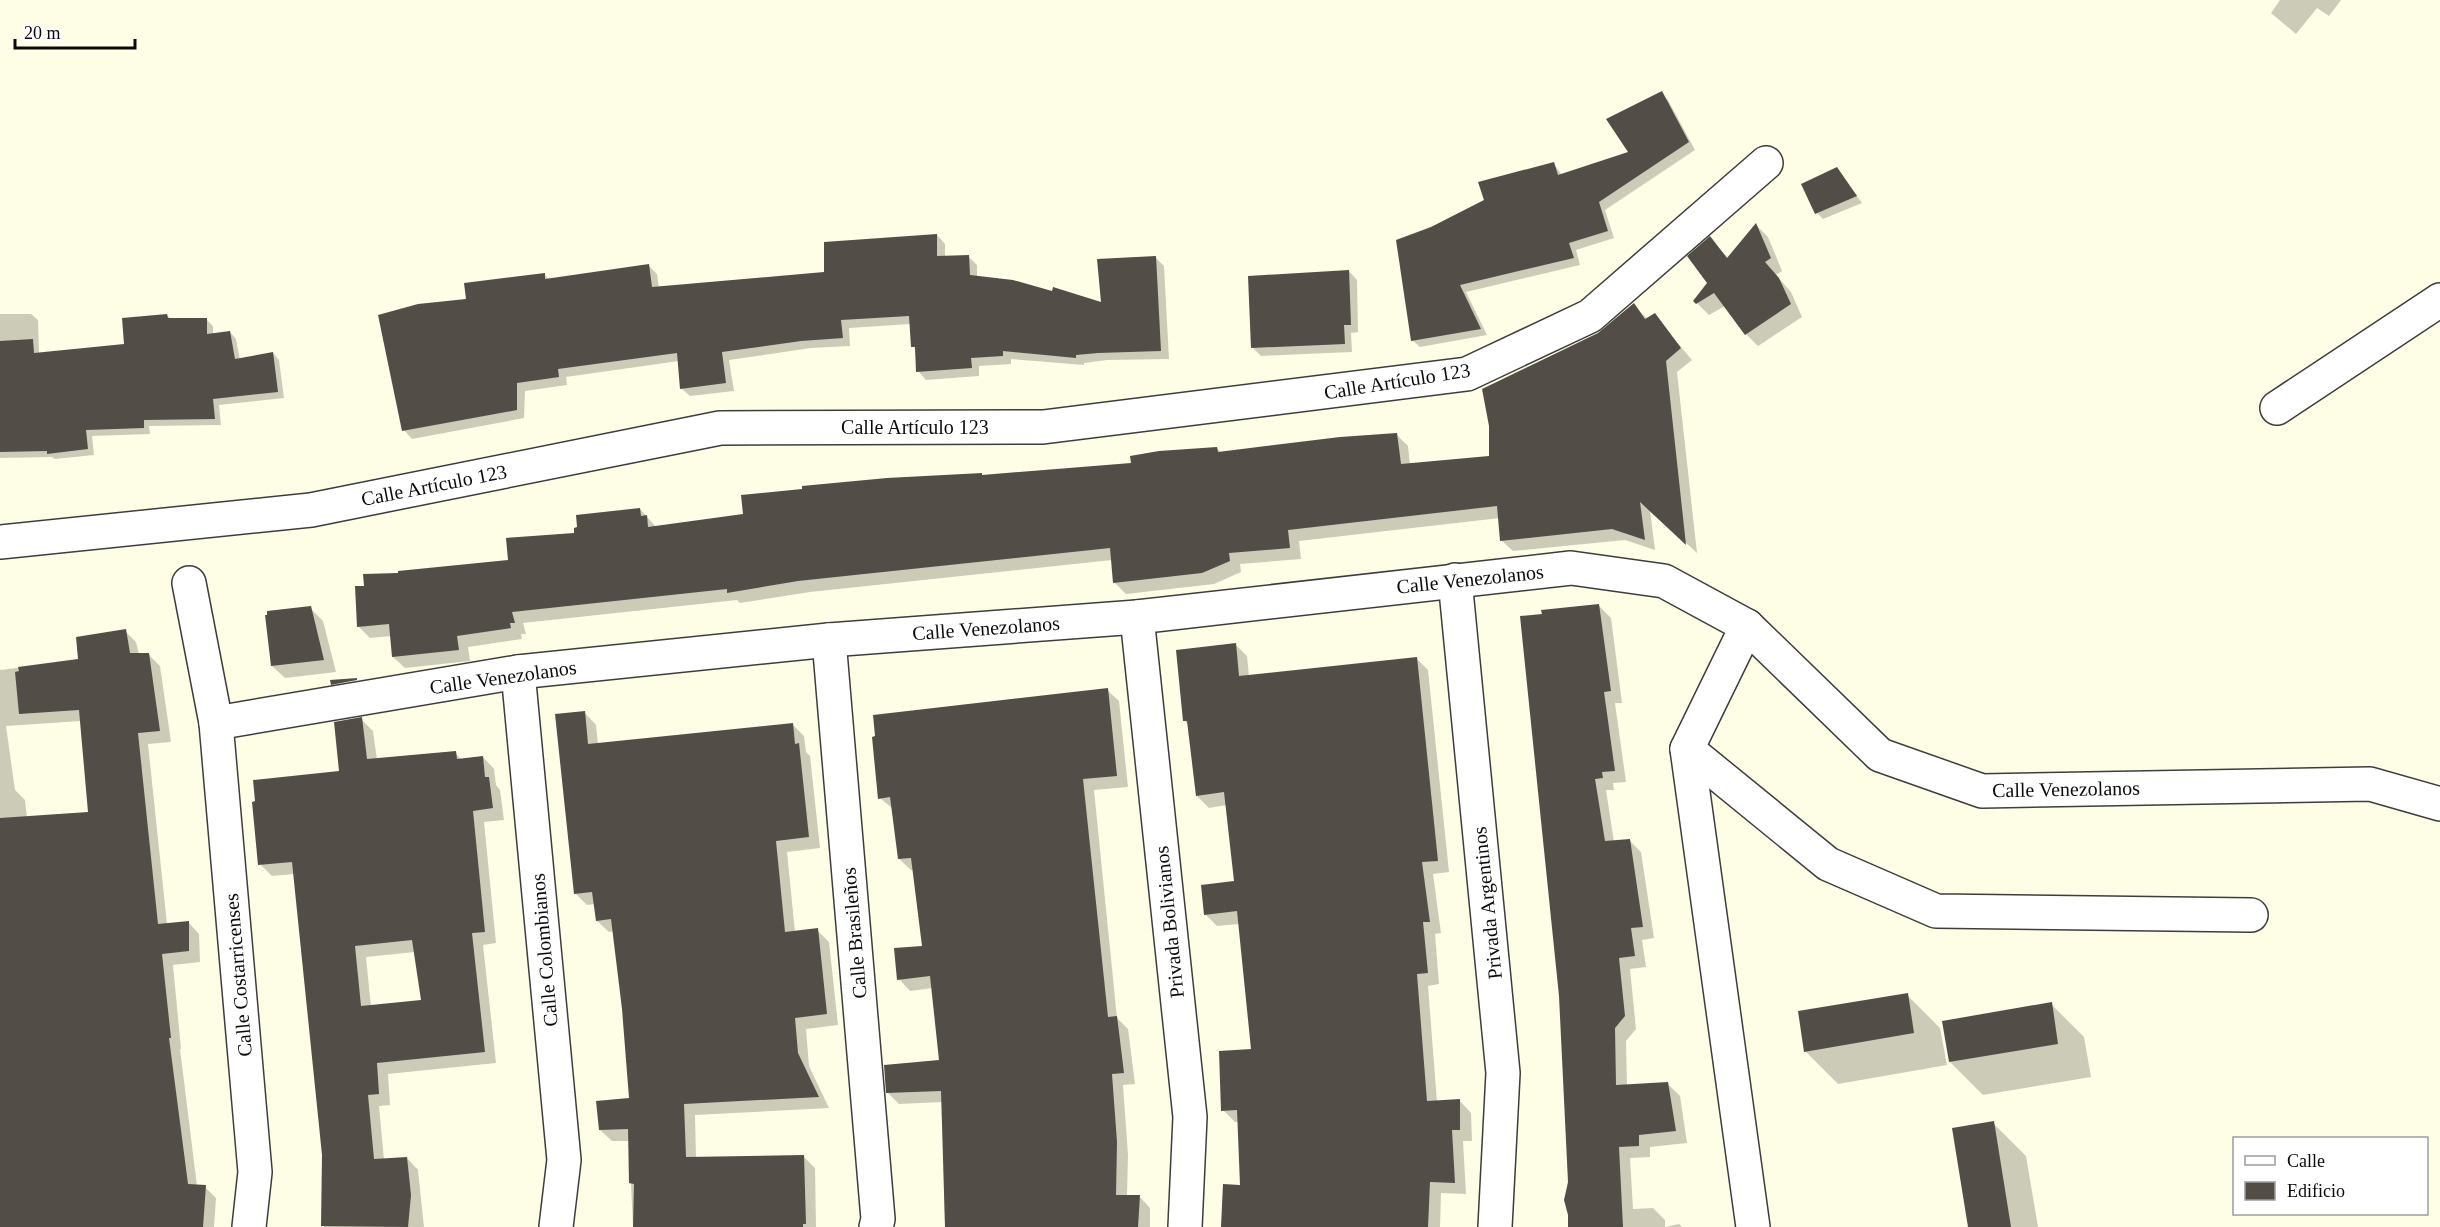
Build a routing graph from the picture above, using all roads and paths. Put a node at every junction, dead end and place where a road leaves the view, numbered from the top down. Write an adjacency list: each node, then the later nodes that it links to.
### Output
1 (1766, 164): 4 (street, Calle Artículo 123)
2 (2440, 300): 3 (street)
3 (2277, 408)
4 (0, 542)
5 (1455, 580): 7 (street, Calle Venezolanos); 8 (street, Calle Venezolanos); 19 (street, Privada Argentinos)
6 (189, 583): 11 (street, Calle Costarricenses)
7 (1137, 617): 9 (street, Calle Venezolanos); 18 (street, Privada Bolivianos)
8 (1747, 626): 12 (street); 13 (street, Calle Venezolanos)
9 (829, 640): 10 (street, Calle Venezolanos); 17 (street, Calle Brasileños)
10 (518, 672): 11 (street, Calle Venezolanos); 16 (street, Calle Colombianos)
11 (216, 723): 15 (street, Calle Costarricenses)
12 (1687, 749): 14 (street); 20 (street)
13 (2440, 804)
14 (2251, 915)
15 (249, 1227)
16 (556, 1227)
17 (876, 1227)
18 (1185, 1227)
19 (1495, 1227)
20 (1753, 1227)

